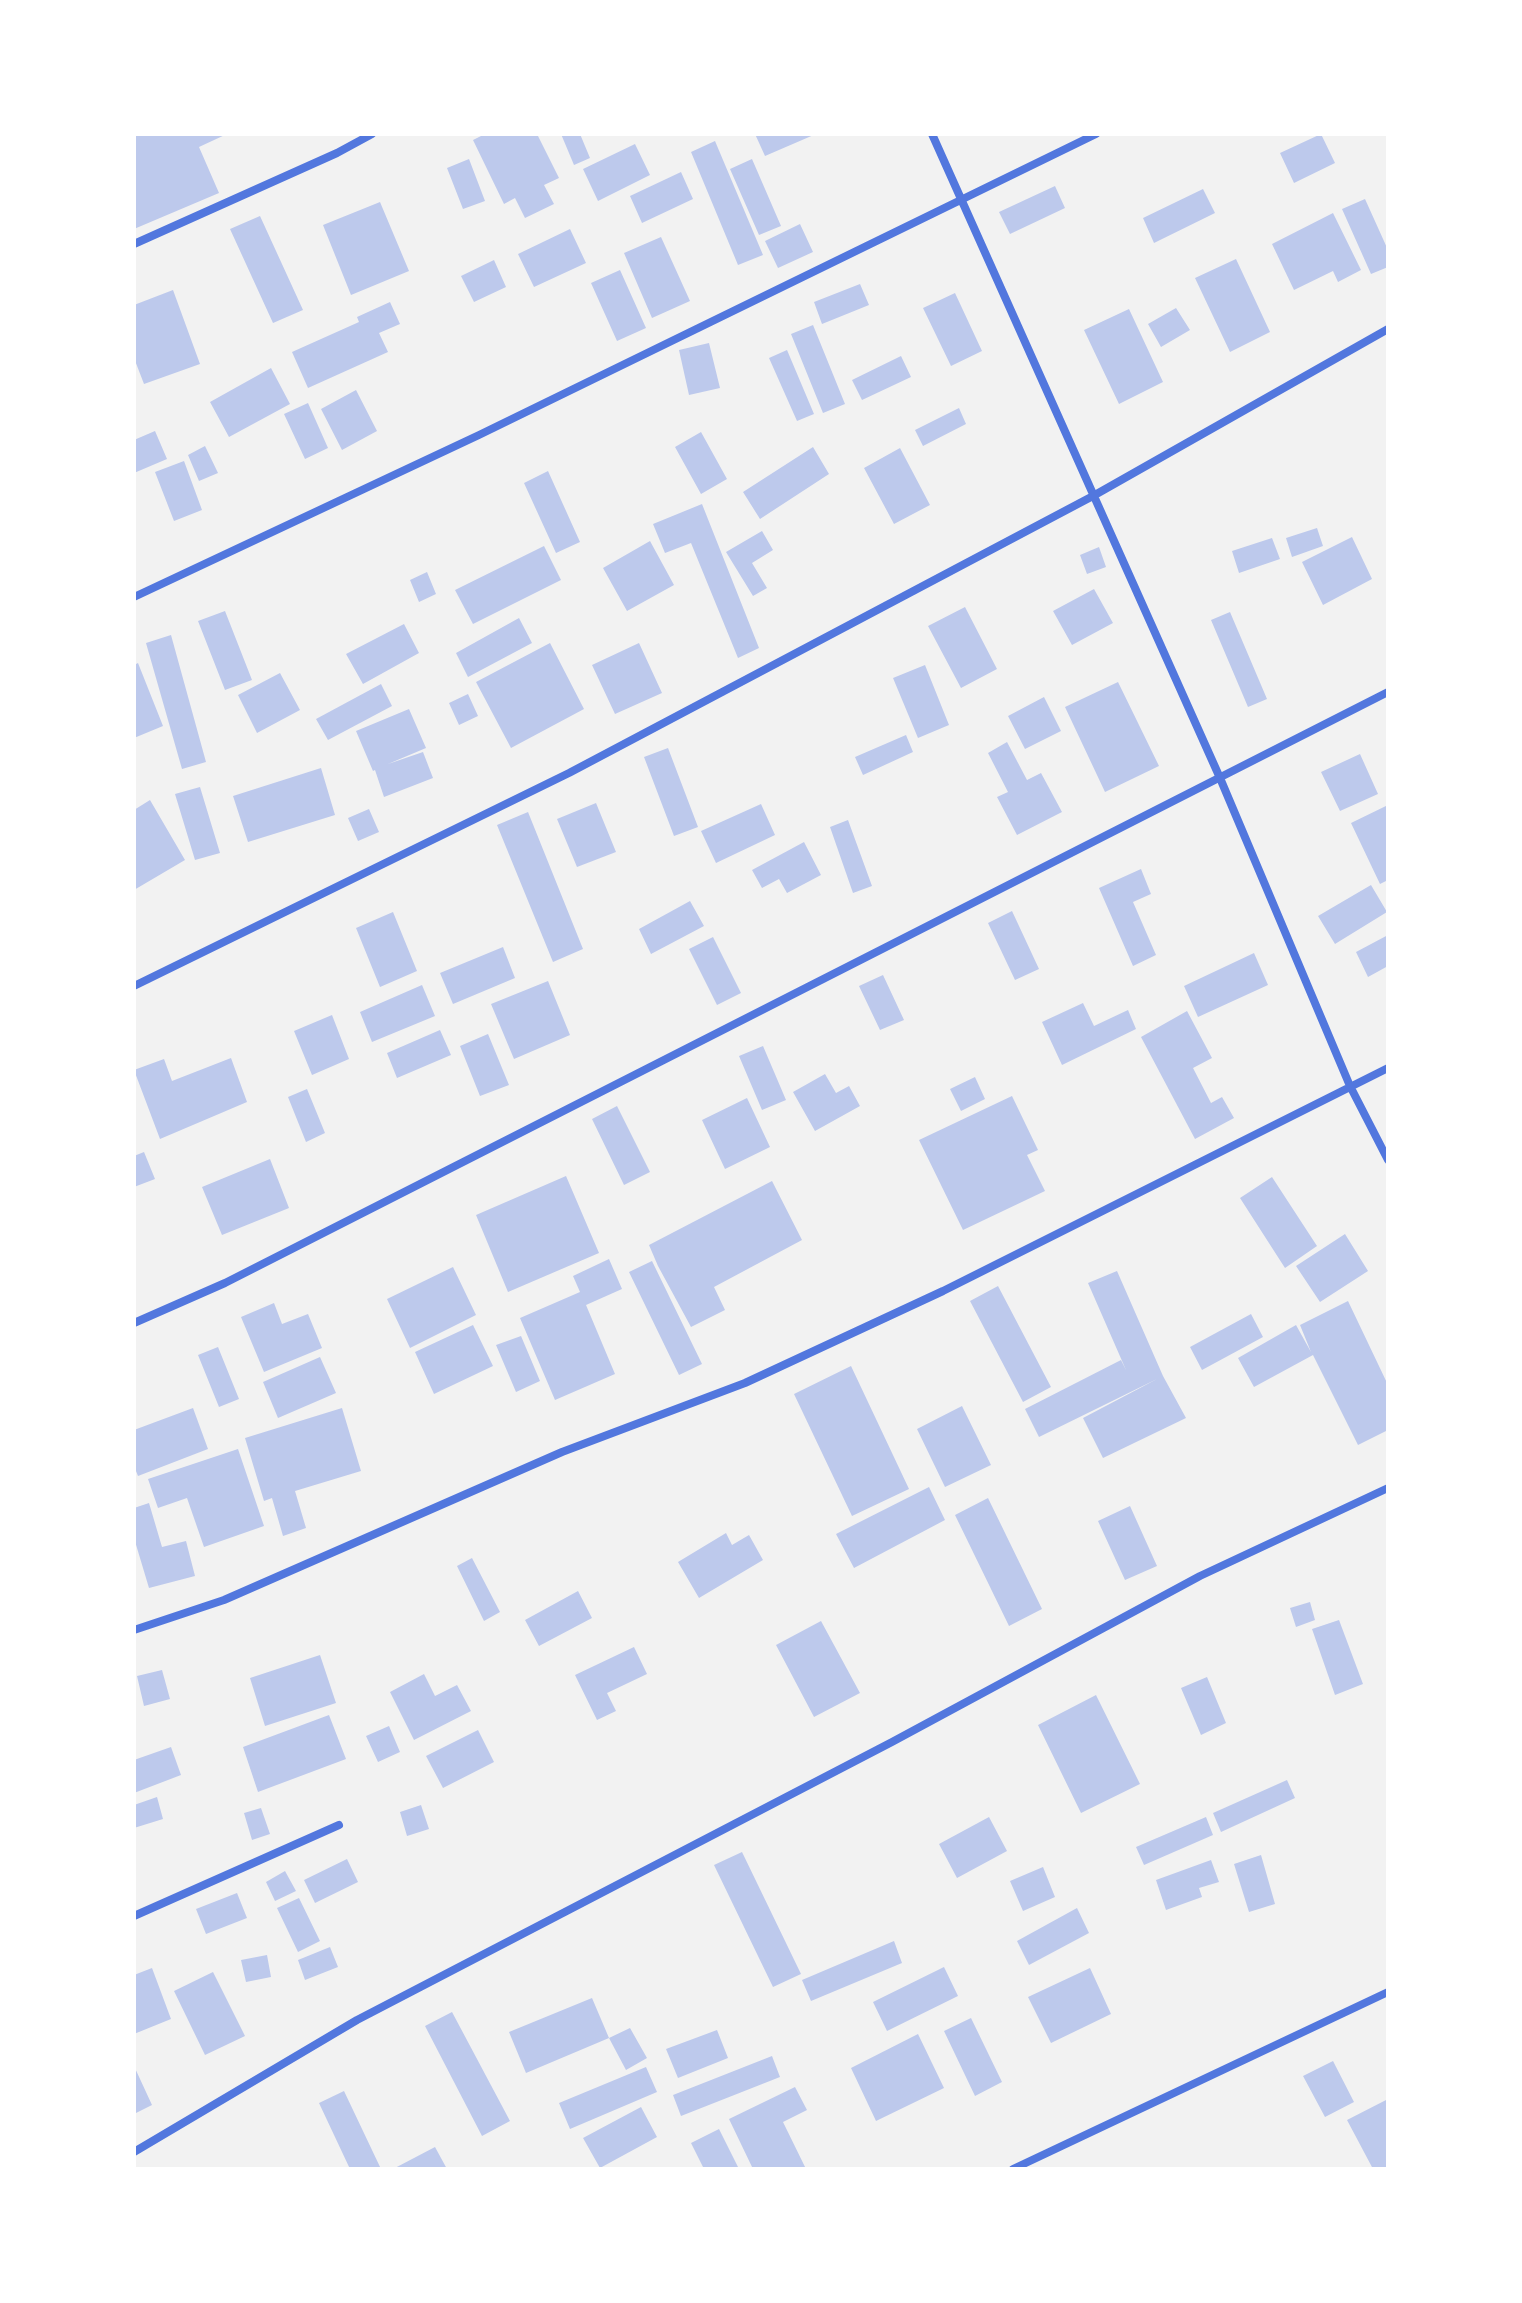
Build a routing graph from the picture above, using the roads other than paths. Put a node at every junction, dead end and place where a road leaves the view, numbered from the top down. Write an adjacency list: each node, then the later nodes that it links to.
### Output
1 (372, 134): 5 (street)
2 (932, 134): 4 (street)
3 (1096, 134): 4 (street)
4 (962, 199): 7 (street); 8 (street)
5 (134, 244)
6 (1388, 329): 7 (street)
7 (1093, 496): 10 (street); 11 (street)
8 (134, 597)
9 (1388, 692): 10 (street)
10 (1220, 778): 13 (street); 15 (street)
11 (134, 986)
12 (1388, 1068): 13 (street)
13 (1350, 1086): 14 (street); 17 (street)
14 (1388, 1160)
15 (134, 1323)
16 (1388, 1488): 21 (street)
17 (134, 1630)
18 (339, 1825): 19 (street)
19 (134, 1916)
20 (1388, 1992): 22 (street)
21 (134, 2152)
22 (1013, 2169)

